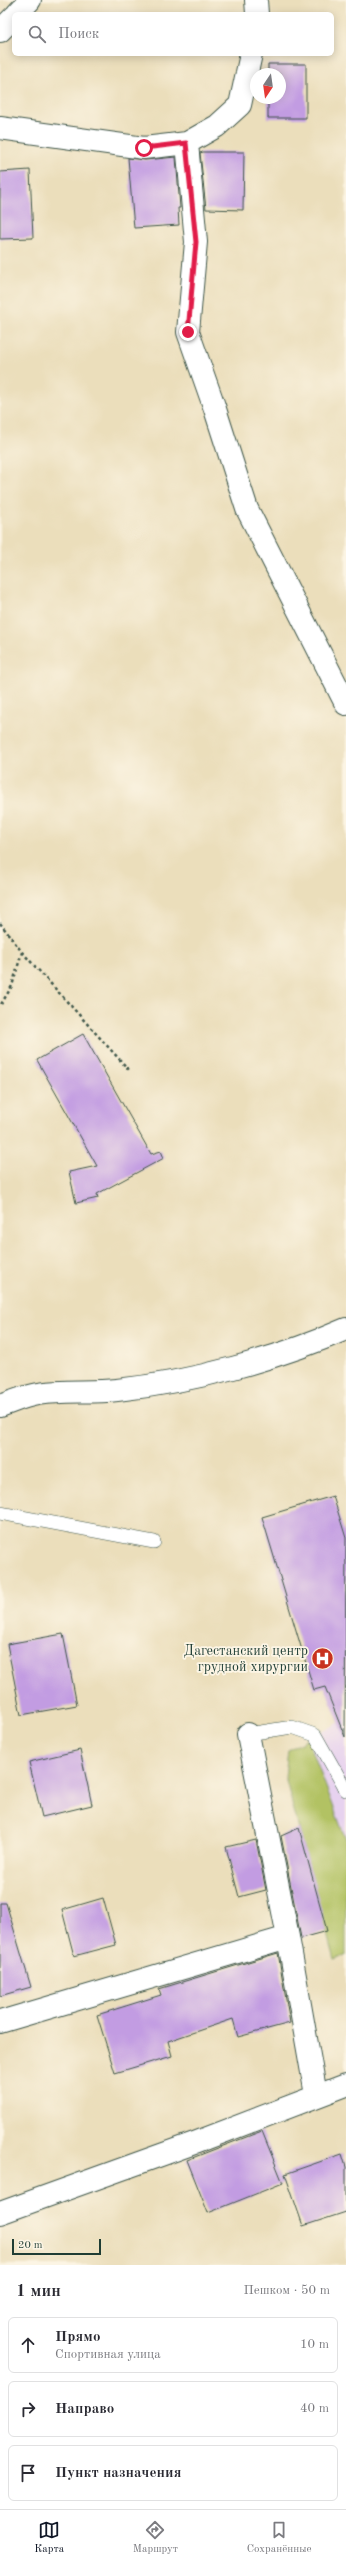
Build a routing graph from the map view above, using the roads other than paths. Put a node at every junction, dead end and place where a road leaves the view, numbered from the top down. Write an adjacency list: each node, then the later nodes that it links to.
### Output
1 (30, 0): 3 (street)
2 (256, 0): 4 (street)
3 (19, 12)
4 (257, 12)
5 (12, 19): 6 (street)
6 (0, 31)
7 (252, 56): 9 (street)
8 (0, 128): 9 (street)
9 (186, 143): 10 (street)
10 (346, 704)
11 (346, 1329): 12 (street)
12 (0, 1406)
13 (0, 1513): 14 (lane)
14 (154, 1542)
15 (248, 1734): 16 (lane); 17 (street)
16 (346, 1790)
17 (288, 1936): 18 (street); 20 (street)
18 (0, 2022)
19 (346, 2085): 20 (street)
20 (316, 2095): 21 (street)
21 (0, 2213)

